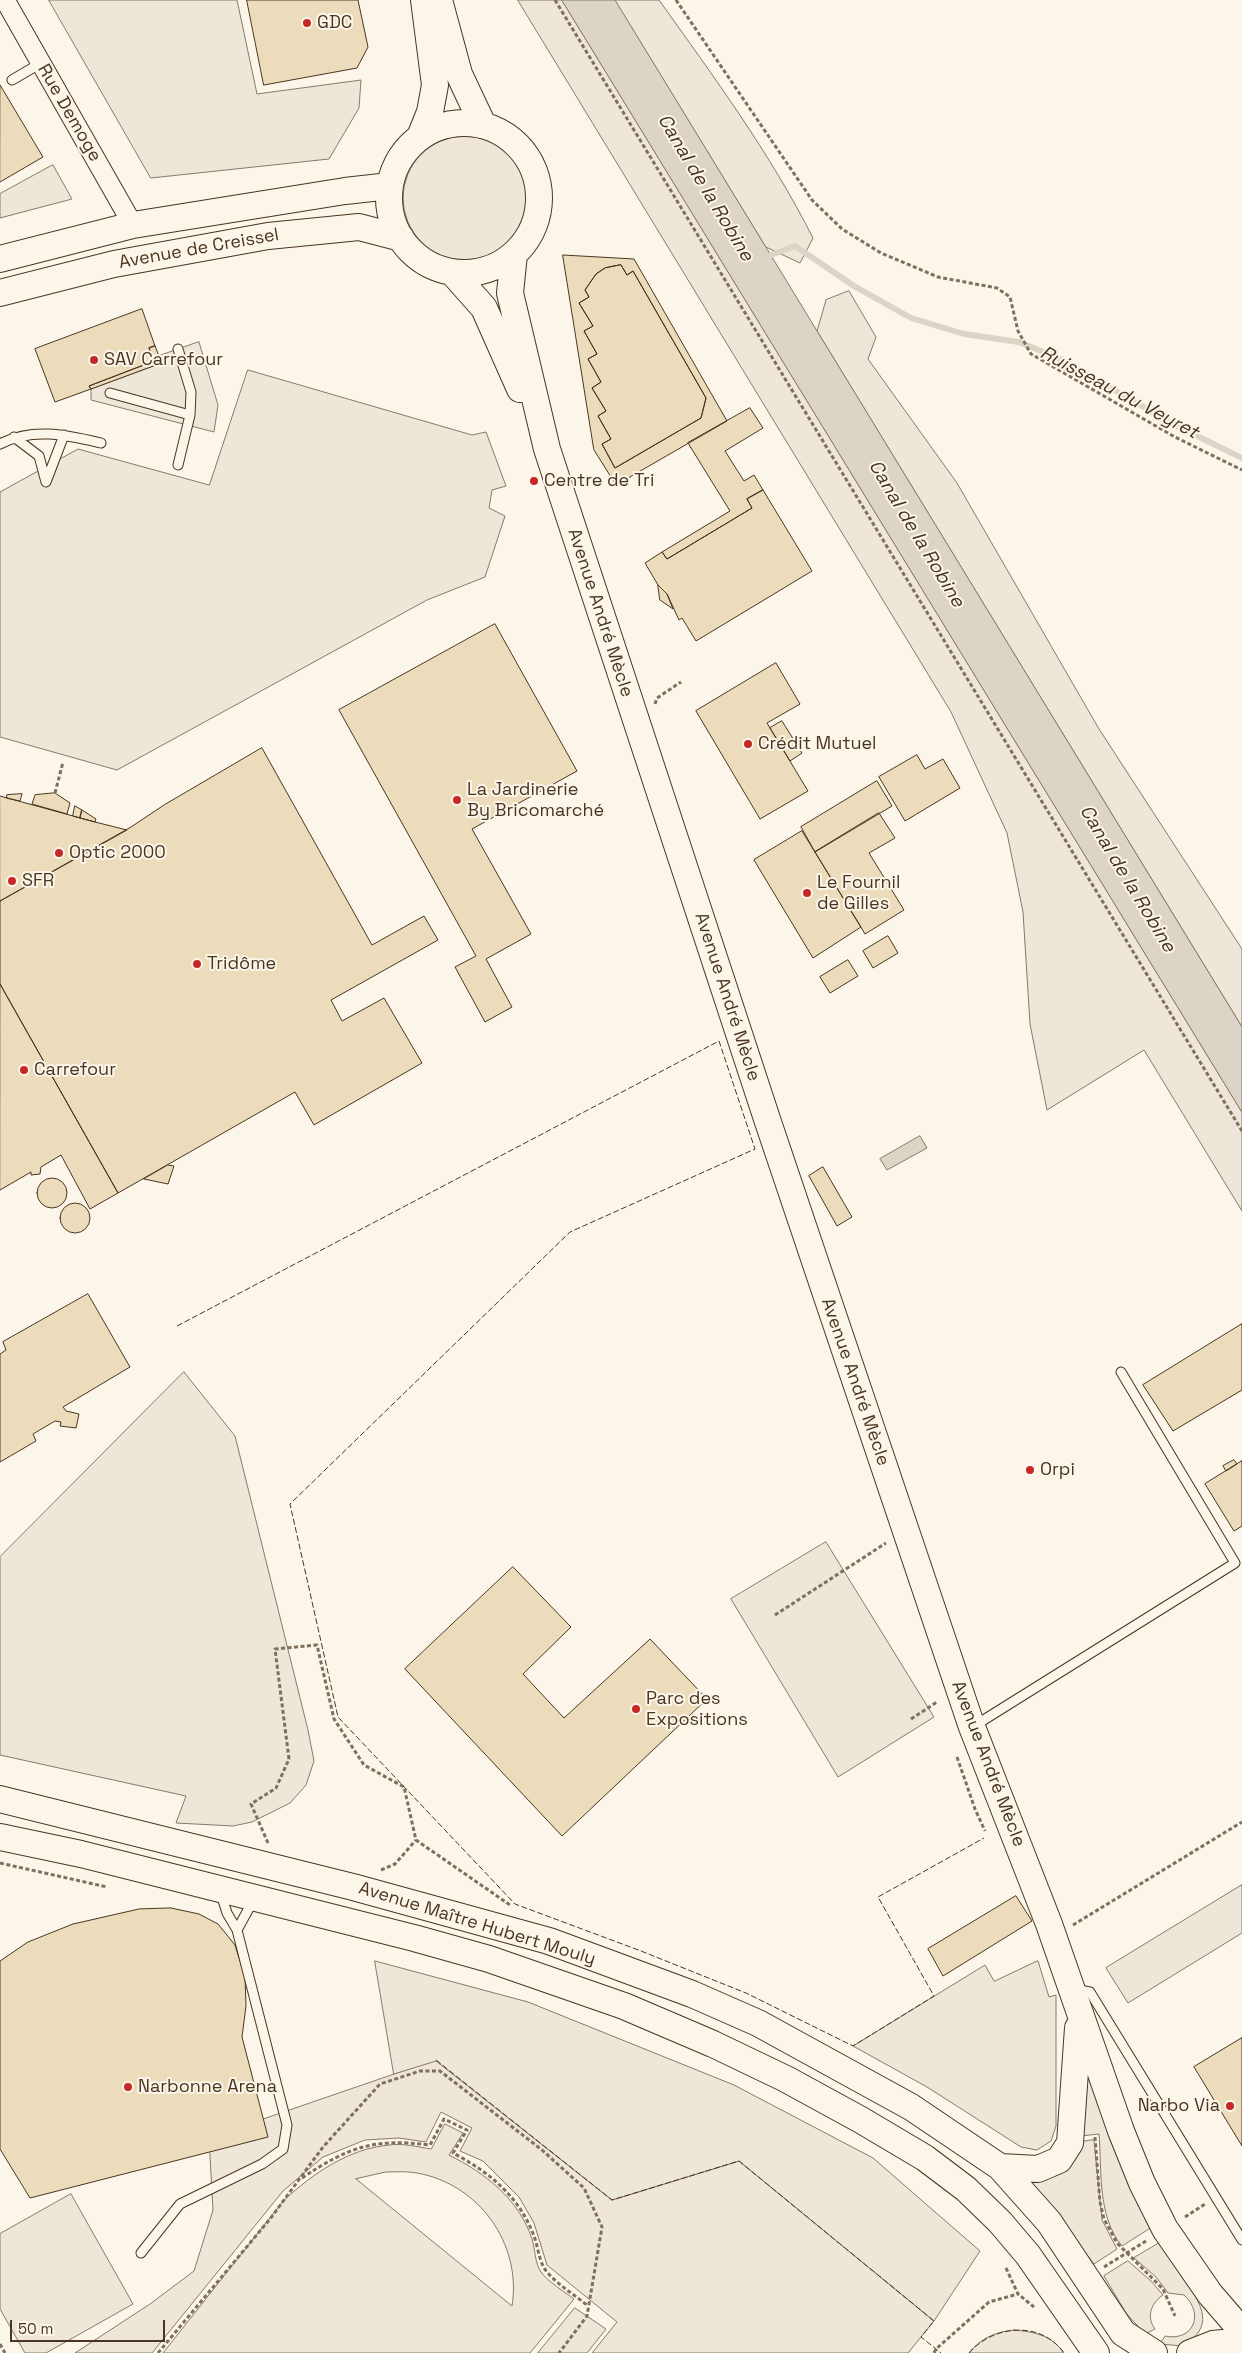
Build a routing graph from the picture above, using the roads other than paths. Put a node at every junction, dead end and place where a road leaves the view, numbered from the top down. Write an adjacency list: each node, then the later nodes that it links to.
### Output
1 (5, 0): 4 (street, Rue Demoge)
2 (424, 0): 7 (street)
3 (439, 0): 6 (street)
4 (41, 63): 5 (lane); 9 (street, Rue Demoge)
5 (12, 80)
6 (484, 125): 7 (street); 11 (street)
7 (420, 137): 8 (street)
8 (390, 186): 9 (street, Avenue de Creissel); 10 (street)
9 (133, 225): 12 (street, Avenue de Creissel)
10 (401, 238): 13 (street); 14 (street, Avenue de Creissel)
11 (514, 254): 13 (street); 22 (street, Avenue André Mècle)
12 (0, 259)
13 (452, 272): 22 (street, Avenue André Mècle)
14 (0, 293)
15 (178, 350): 17 (lane)
16 (110, 392): 17 (lane)
17 (190, 415): 23 (lane)
18 (64, 435): 19 (lane); 19 (lane); 20 (lane)
19 (14, 437): 21 (lane)
20 (101, 443)
21 (0, 444)
22 (546, 449): 25 (street, Avenue André Mècle)
23 (178, 465)
24 (1122, 1372): 25 (lane)
25 (972, 1727): 31 (street, Avenue André Mècle)
26 (0, 1799): 32 (street, Avenue Maître Hubert Mouly)
27 (0, 1836): 28 (street, Avenue Maître Hubert Mouly)
28 (220, 1891): 29 (street, Avenue Maître Hubert Mouly); 30 (lane)
29 (254, 1898): 30 (lane); 39 (street, Avenue Maître Hubert Mouly)
30 (237, 1930): 34 (lane)
31 (1080, 1998): 32 (street); 33 (lane); 35 (street, Avenue André Mècle)
32 (1000, 2167): 40 (street, Avenue Maître Hubert Mouly)
33 (1242, 2240)
34 (141, 2253)
35 (1210, 2294): 36 (street, Avenue André Mècle); 38 (street)
36 (1242, 2331)
37 (1242, 2341): 38 (street)
38 (1201, 2348)
39 (1096, 2353)
40 (1154, 2353)

